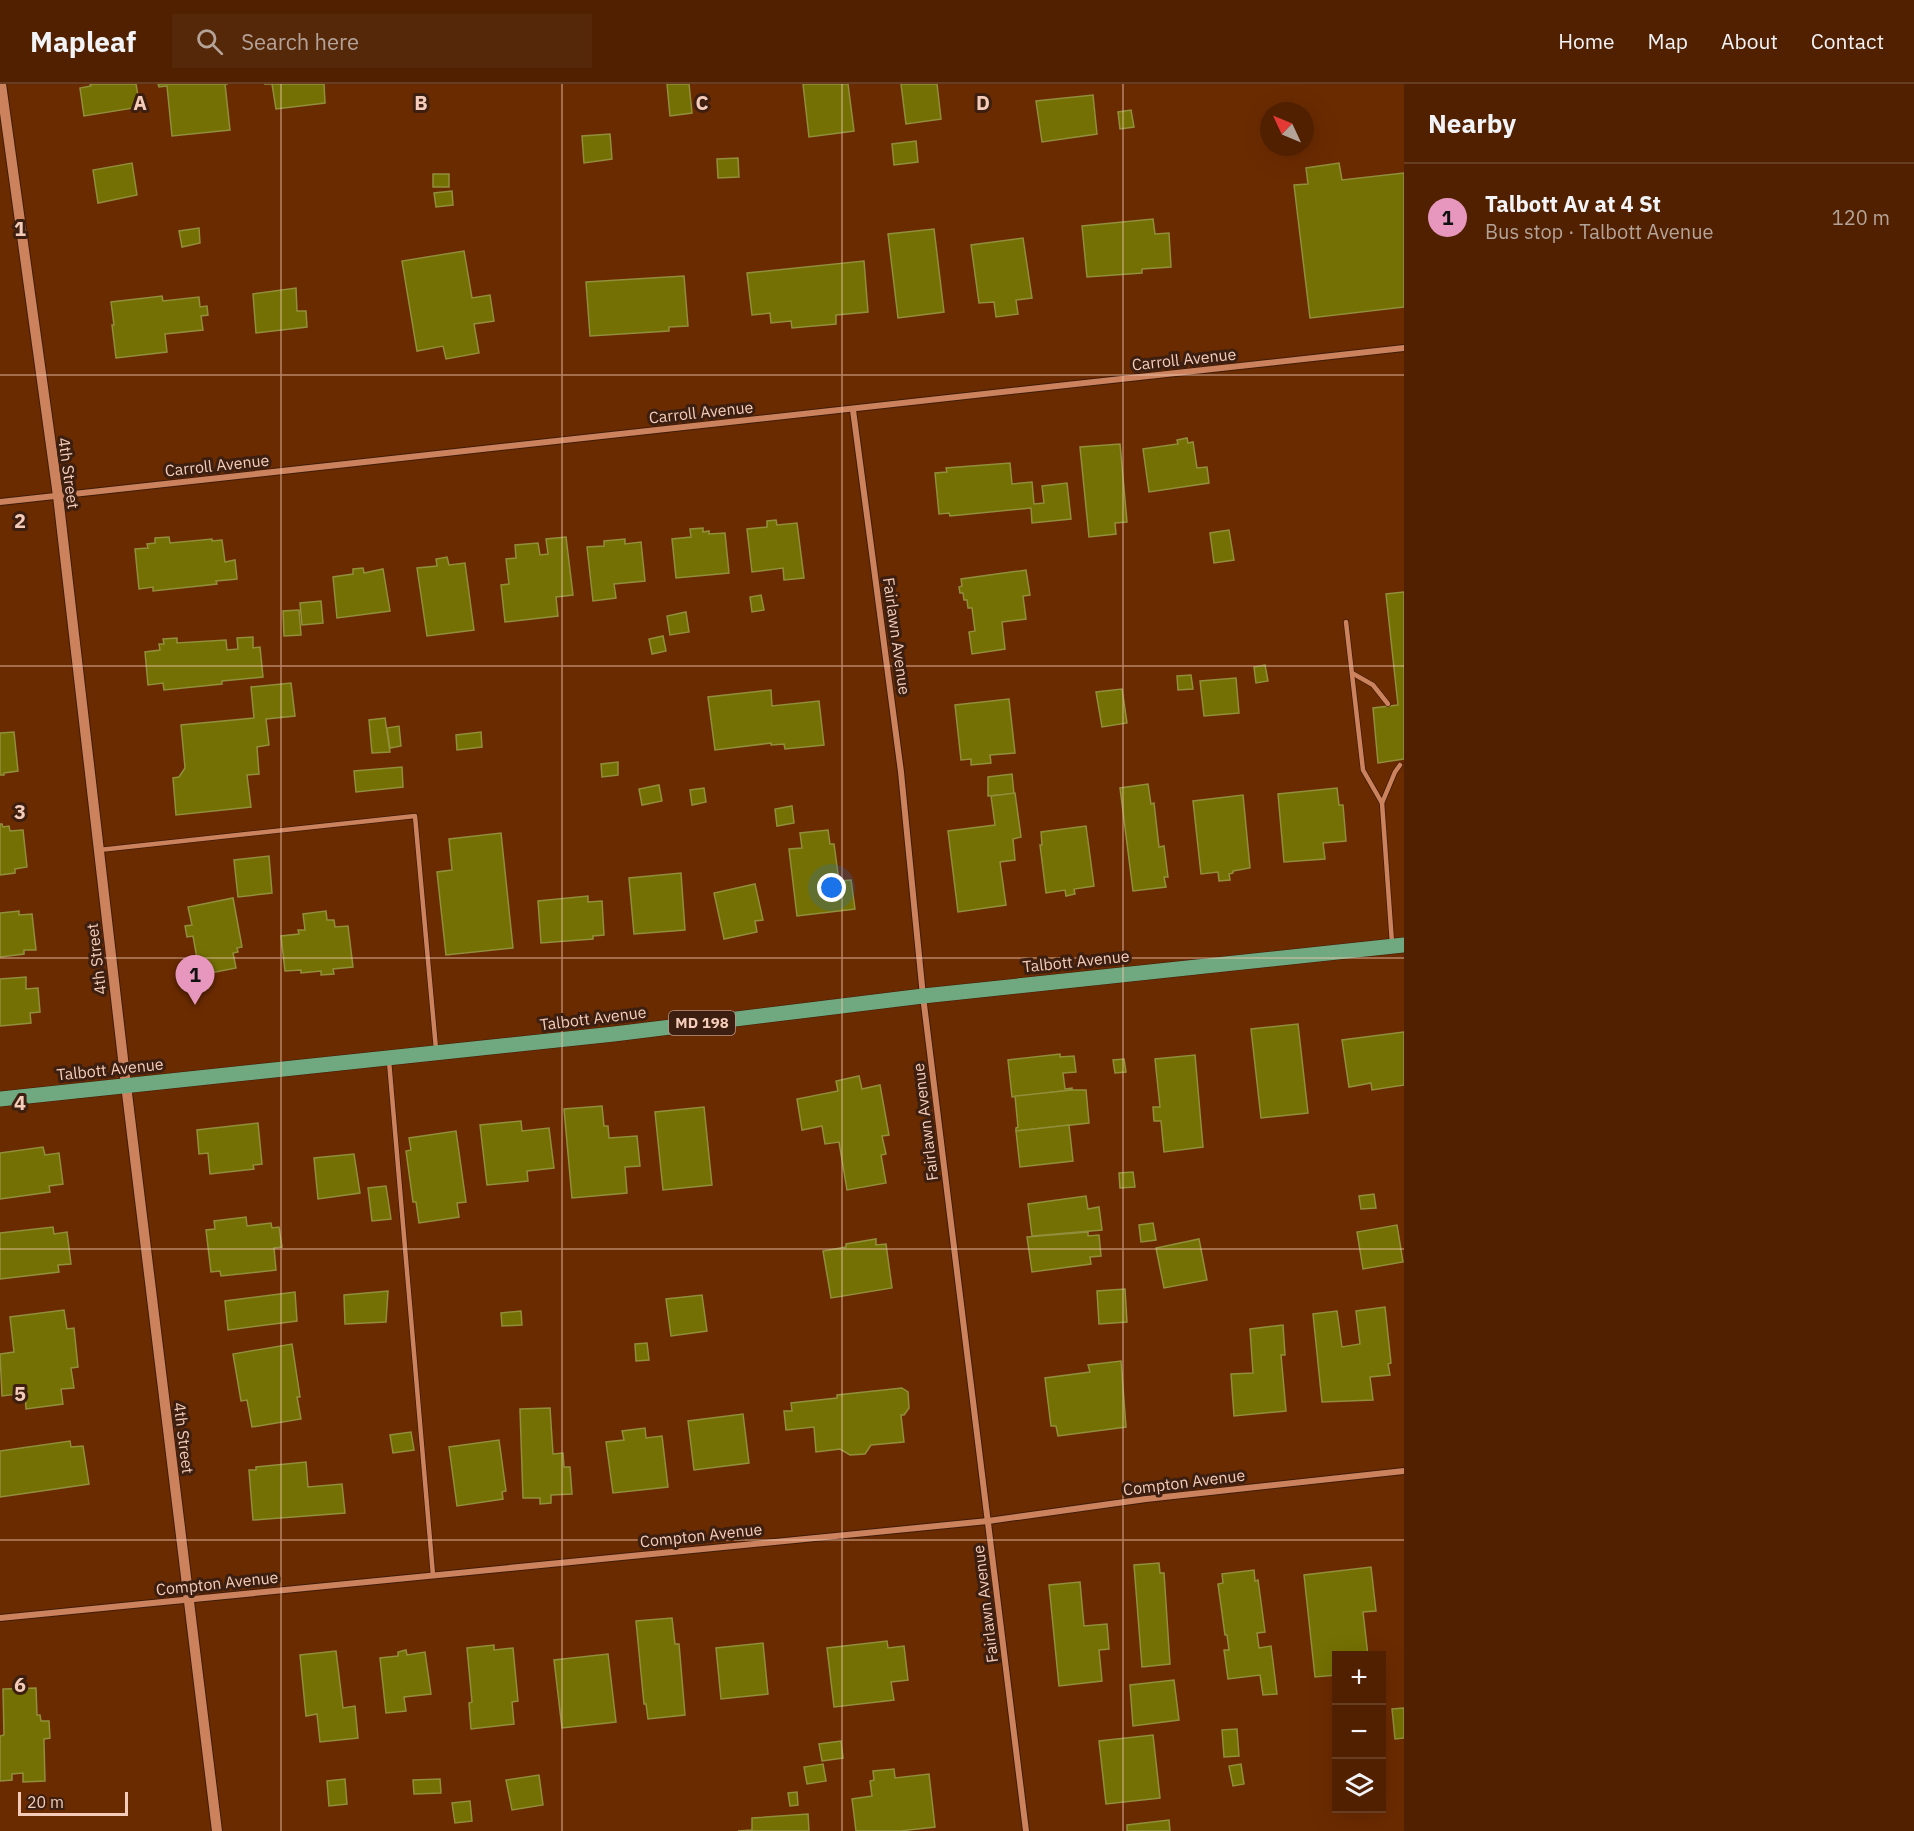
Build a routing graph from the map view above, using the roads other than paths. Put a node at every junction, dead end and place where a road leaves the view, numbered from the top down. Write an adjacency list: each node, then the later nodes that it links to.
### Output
1 (1, 84): 4 (street, 4th Street)
2 (1404, 348): 3 (street, Carroll Avenue)
3 (852, 410): 4 (street, Carroll Avenue); 13 (street, Fairlawn Avenue)
4 (58, 495): 5 (street, Carroll Avenue); 11 (street, 4th Street)
5 (0, 502)
6 (1346, 622): 7 (lane)
7 (1352, 673): 8 (lane); 10 (lane)
8 (1388, 704)
9 (1400, 765): 10 (lane)
10 (1382, 803): 12 (lane)
11 (99, 850): 14 (lane); 16 (street, 4th Street)
12 (1398, 945): 13 (main road, Talbott Avenue / MD 198)
13 (923, 996): 14 (main road, Talbott Avenue / MD 198); 19 (street, Fairlawn Avenue)
14 (436, 1054): 15 (main road, Talbott Avenue / MD 198)
15 (389, 1059): 16 (main road, Talbott Avenue / MD 198); 20 (lane)
16 (126, 1085): 17 (main road, Talbott Avenue / MD 198); 21 (street, 4th Street)
17 (0, 1099)
18 (1404, 1471): 19 (street, Compton Avenue)
19 (988, 1521): 20 (street, Compton Avenue); 24 (street, Fairlawn Avenue)
20 (433, 1575): 21 (street, Compton Avenue)
21 (189, 1599): 22 (street, Compton Avenue); 23 (street, 4th Street)
22 (0, 1618)
23 (217, 1831)
24 (1026, 1831)

